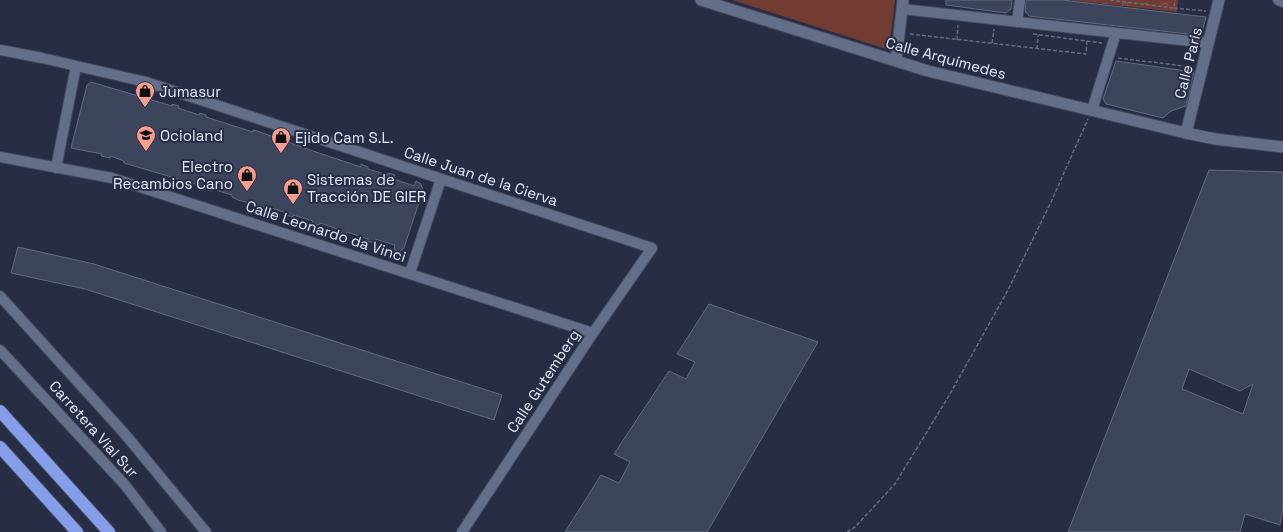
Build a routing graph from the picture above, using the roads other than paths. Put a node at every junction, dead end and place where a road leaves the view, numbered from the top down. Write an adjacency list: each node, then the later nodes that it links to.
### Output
1 (701, 0): 11 (street, Calle Arquímedes)
2 (1020, 0): 7 (street)
3 (1219, 0): 9 (street, Calle Paris)
4 (1278, 0): 5 (street)
5 (1283, 2)
6 (902, 4): 7 (street); 11 (street)
7 (1017, 22): 8 (street)
8 (1116, 33): 9 (street); 13 (street)
9 (1208, 43): 14 (street, Calle Paris)
10 (0, 50): 12 (street, Calle Juan de la Cierva)
11 (896, 61): 13 (street, Calle Arquímedes)
12 (76, 66): 17 (street); 18 (street, Calle Juan de la Cierva)
13 (1092, 110): 14 (street, Calle Arquímedes)
14 (1186, 133): 15 (street, Calle Arquímedes)
15 (1283, 146)
16 (0, 157): 17 (street, Calle Leonardo da Vinci)
17 (56, 168): 20 (street, Calle Leonardo da Vinci)
18 (441, 179): 19 (street, Calle Juan de la Cierva); 20 (street)
19 (652, 248): 22 (street, Calle Gutemberg)
20 (410, 273): 22 (street, Calle Leonardo da Vinci)
21 (0, 296): 29 (street)
22 (592, 333): 30 (street, Calle Gutemberg)
23 (0, 350): 28 (street, Carretera Vial Sur)
24 (0, 411): 27 (highway)
25 (0, 447): 26 (highway)
26 (77, 532)
27 (109, 532)
28 (161, 532)
29 (206, 532)
30 (462, 532)

